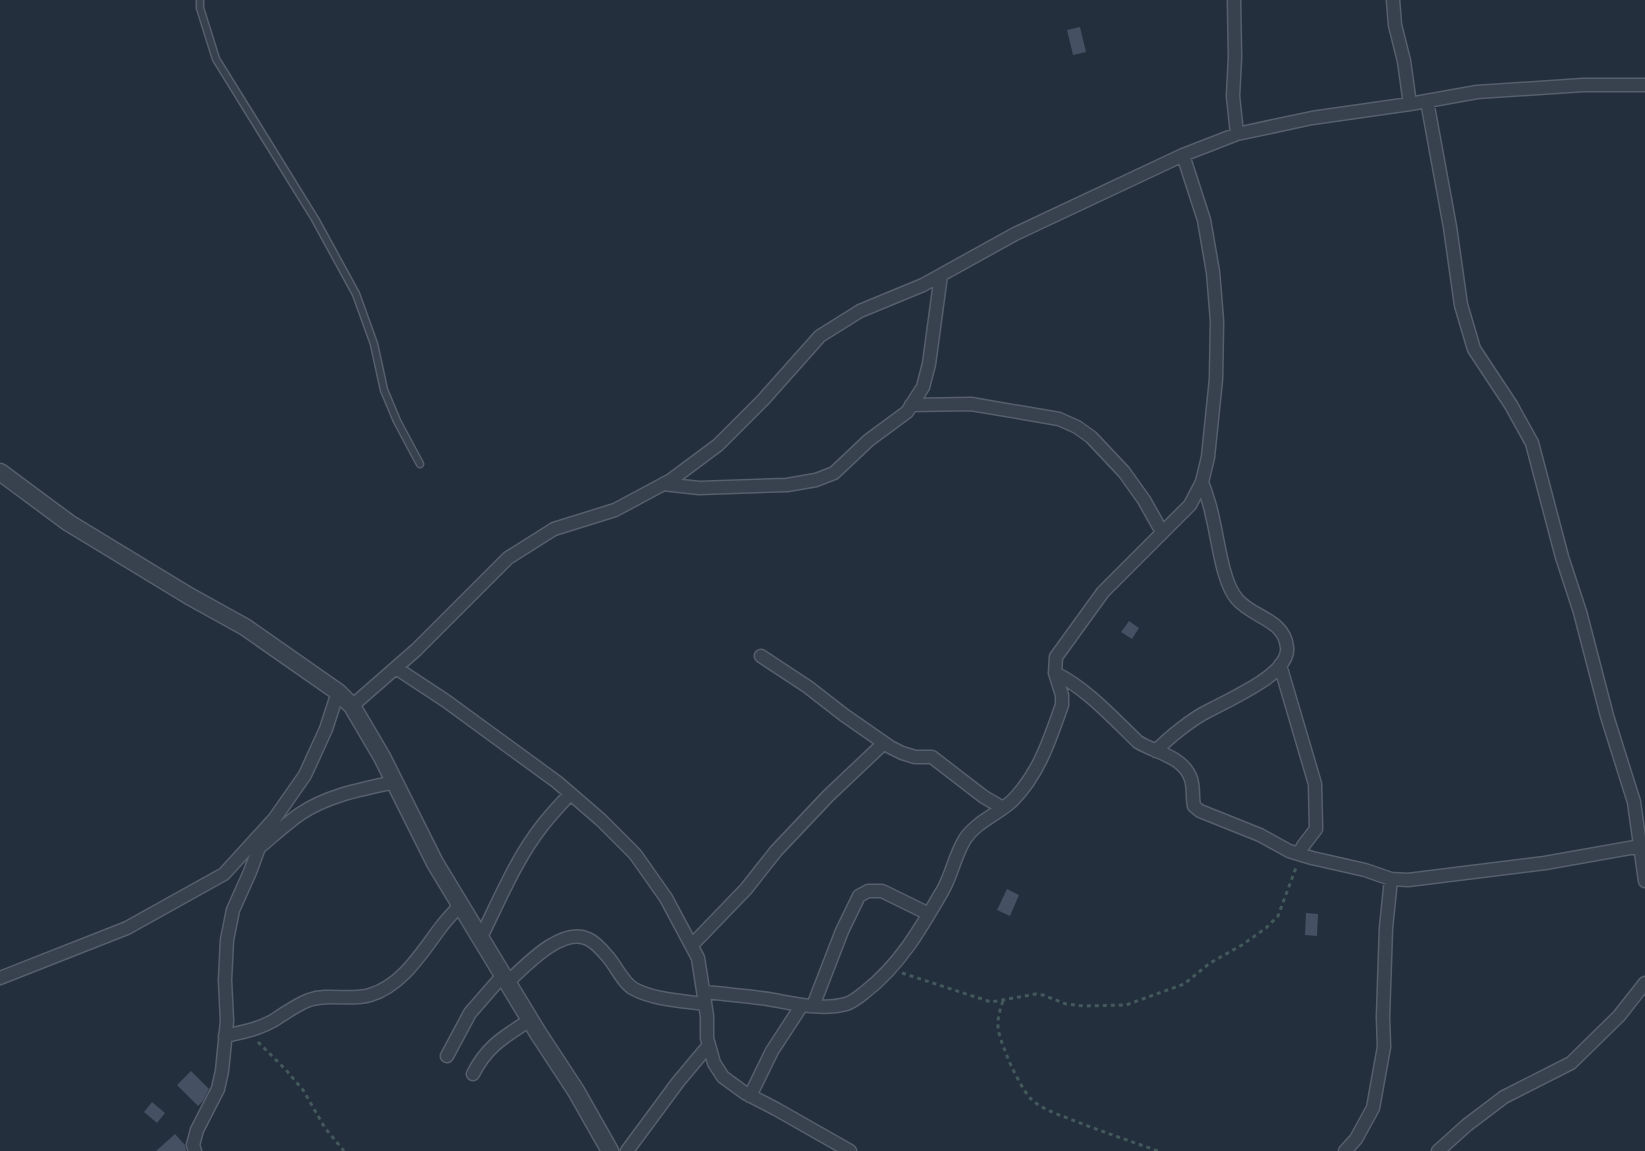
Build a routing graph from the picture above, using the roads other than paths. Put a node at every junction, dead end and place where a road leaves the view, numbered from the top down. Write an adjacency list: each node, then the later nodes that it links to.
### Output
1 (200, 0): 11 (lane)
2 (1234, 0): 7 (street)
3 (1393, 0): 6 (street)
4 (1645, 85): 5 (street)
5 (1427, 101): 6 (street); 28 (street)
6 (1410, 104): 7 (street)
7 (1237, 134): 8 (street)
8 (1183, 155): 9 (street); 13 (street)
9 (941, 275): 10 (street); 14 (street)
10 (911, 405): 14 (street); 15 (street)
11 (420, 464)
12 (0, 472): 20 (street)
13 (1202, 482): 15 (street); 17 (street)
14 (663, 484): 18 (street)
15 (1162, 532): 19 (street)
16 (761, 656): 22 (street)
17 (1280, 666): 23 (street); 30 (street)
18 (396, 668): 21 (street); 25 (street)
19 (1055, 673): 23 (street); 26 (street)
20 (338, 692): 21 (street); 27 (street)
21 (352, 706): 24 (street)
22 (884, 743): 26 (street); 36 (street)
23 (1156, 751): 30 (street)
24 (395, 782): 29 (street); 33 (street)
25 (570, 794): 35 (street); 36 (street)
26 (1003, 808): 34 (street)
27 (267, 827): 29 (street); 37 (street)
28 (1641, 846): 31 (street); 32 (street)
29 (260, 847): 43 (street)
30 (1300, 854): 31 (street)
31 (1391, 879): 52 (street)
32 (1645, 881)
33 (461, 904): 35 (street); 43 (street)
34 (929, 914): 41 (street); 41 (street)
35 (481, 937): 38 (street)
36 (692, 945): 40 (street)
37 (0, 978)
38 (506, 978): 40 (street); 42 (street); 45 (street)
39 (1645, 982): 53 (street)
40 (705, 998): 41 (street); 44 (street)
41 (807, 1005): 47 (street)
42 (530, 1020): 46 (street); 49 (street)
43 (225, 1036): 48 (street)
44 (709, 1045): 47 (street); 50 (street)
45 (447, 1056)
46 (473, 1074)
47 (750, 1096): 51 (street)
48 (195, 1151)
49 (610, 1151)
50 (628, 1151)
51 (850, 1151)
52 (1345, 1151)
53 (1438, 1151)

